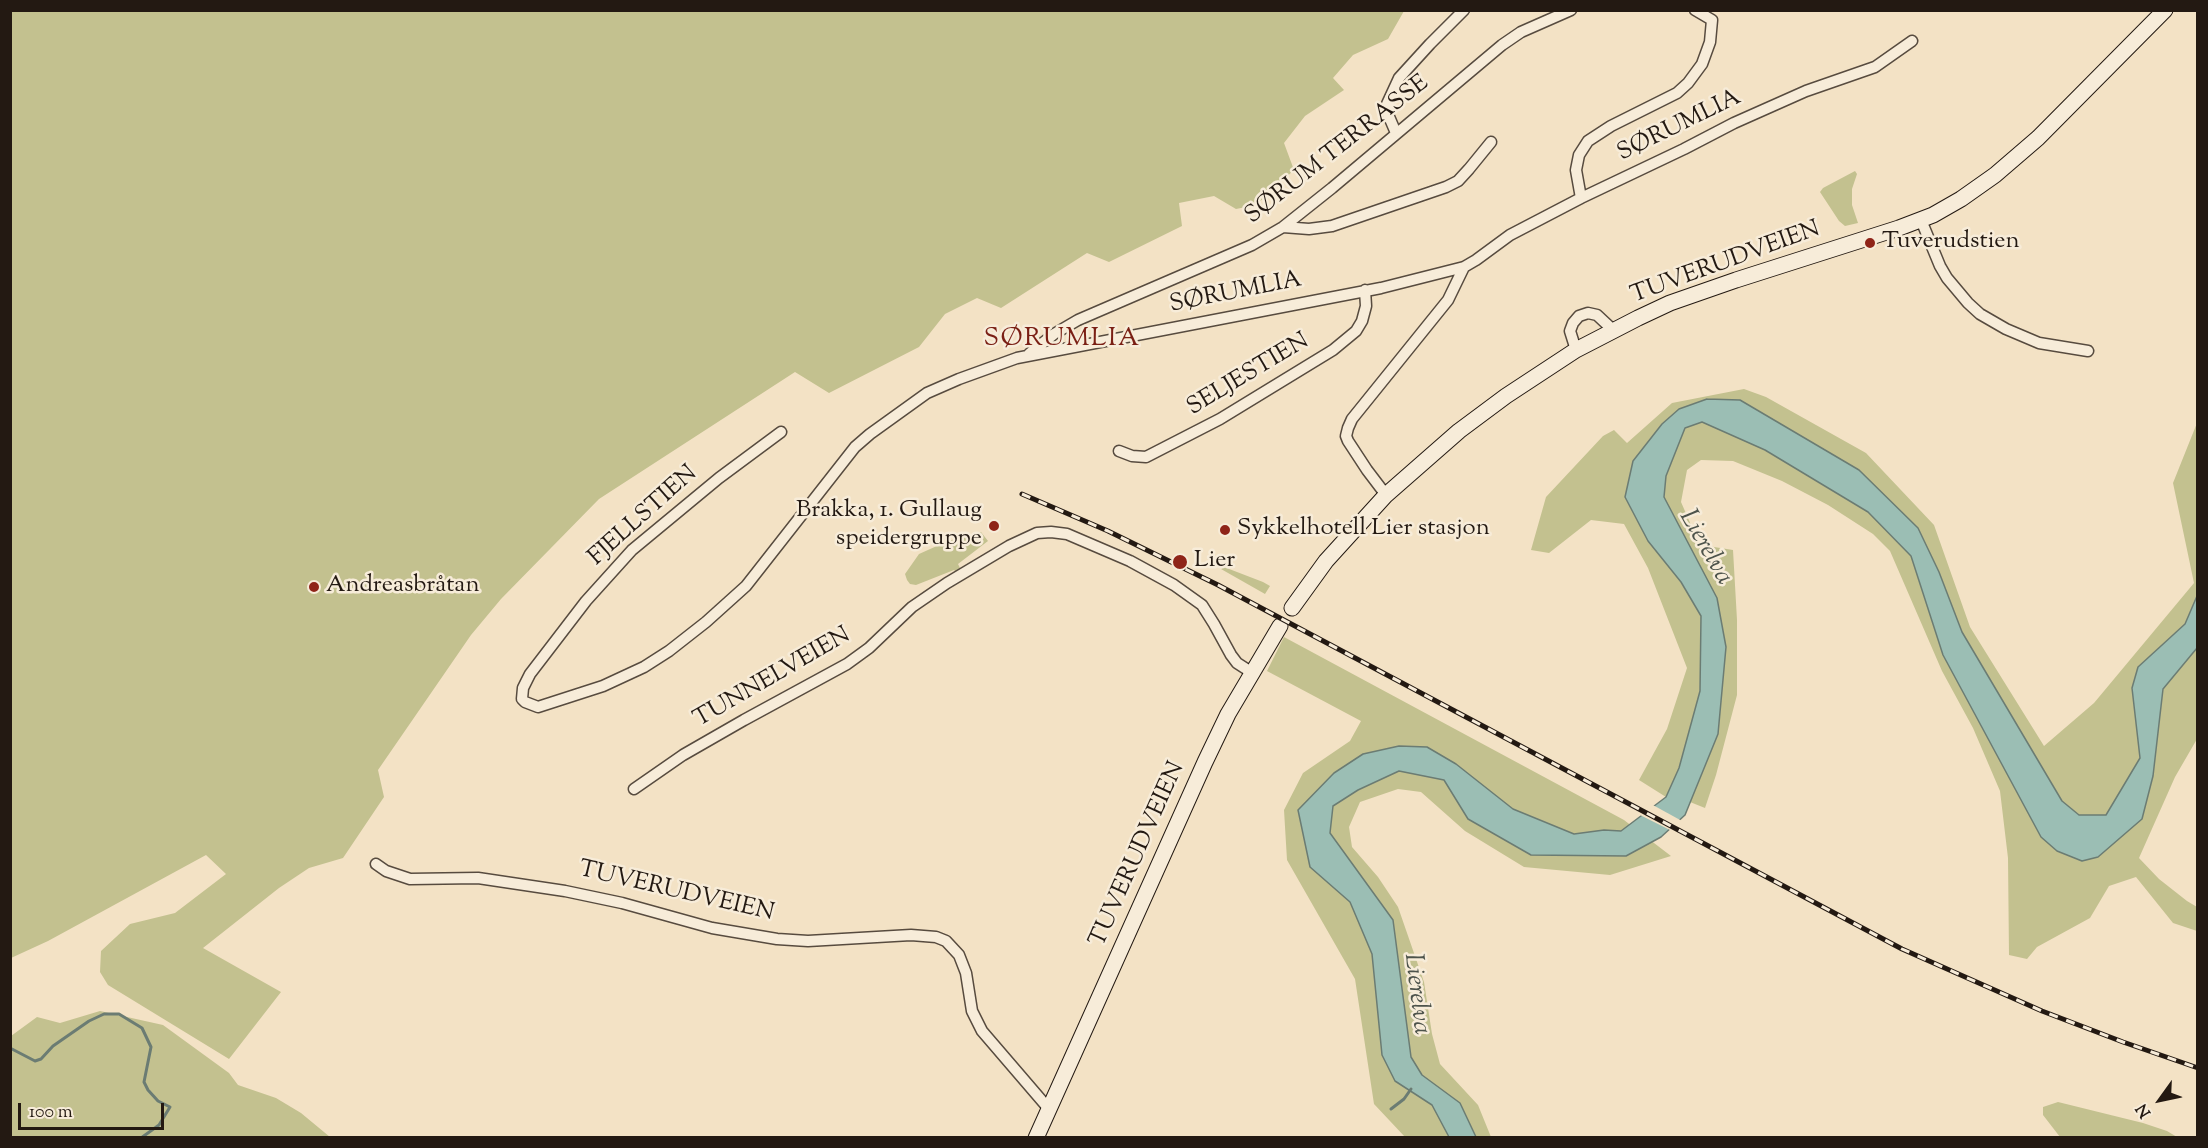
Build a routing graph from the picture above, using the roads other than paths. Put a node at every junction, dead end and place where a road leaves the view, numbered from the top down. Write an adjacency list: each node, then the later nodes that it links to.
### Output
1 (1464, 10): 7 (street)
2 (1570, 10): 7 (street, SØRUM TERRASSE)
3 (1695, 10): 5 (street)
4 (2165, 10): 10 (main road, TUVERUDVEIEN)
5 (1714, 15): 9 (street)
6 (1912, 41): 9 (street, SØRUMLIA)
7 (1396, 133): 11 (street, SØRUM TERRASSE)
8 (1491, 142): 11 (street)
9 (1581, 198): 12 (street, SØRUMLIA)
10 (1921, 220): 14 (main road, TUVERUDVEIEN); 16 (street)
11 (1283, 227): 17 (street, SØRUM TERRASSE)
12 (1464, 267): 13 (street, SØRUMLIA); 20 (street)
13 (1365, 290): 17 (street, SØRUMLIA); 19 (street, SELJESTIEN)
14 (1613, 330): 15 (main road, TUVERUDVEIEN); 15 (street)
15 (1576, 350): 20 (main road, TUVERUDVEIEN)
16 (2088, 351)
17 (1026, 356): 24 (street, SØRUMLIA)
18 (781, 432): 24 (street, FJELLSTIEN)
19 (1119, 451)
20 (1386, 495): 21 (main road, TUVERUDVEIEN)
21 (1292, 608)
22 (1280, 626): 23 (main road, TUVERUDVEIEN)
23 (1251, 672): 25 (street, TUNNELVEIEN); 27 (main road, TUVERUDVEIEN)
24 (532, 706)
25 (634, 789)
26 (376, 864): 27 (street, TUVERUDVEIEN)
27 (1049, 1109): 28 (main road, TUVERUDVEIEN)
28 (1036, 1137)

